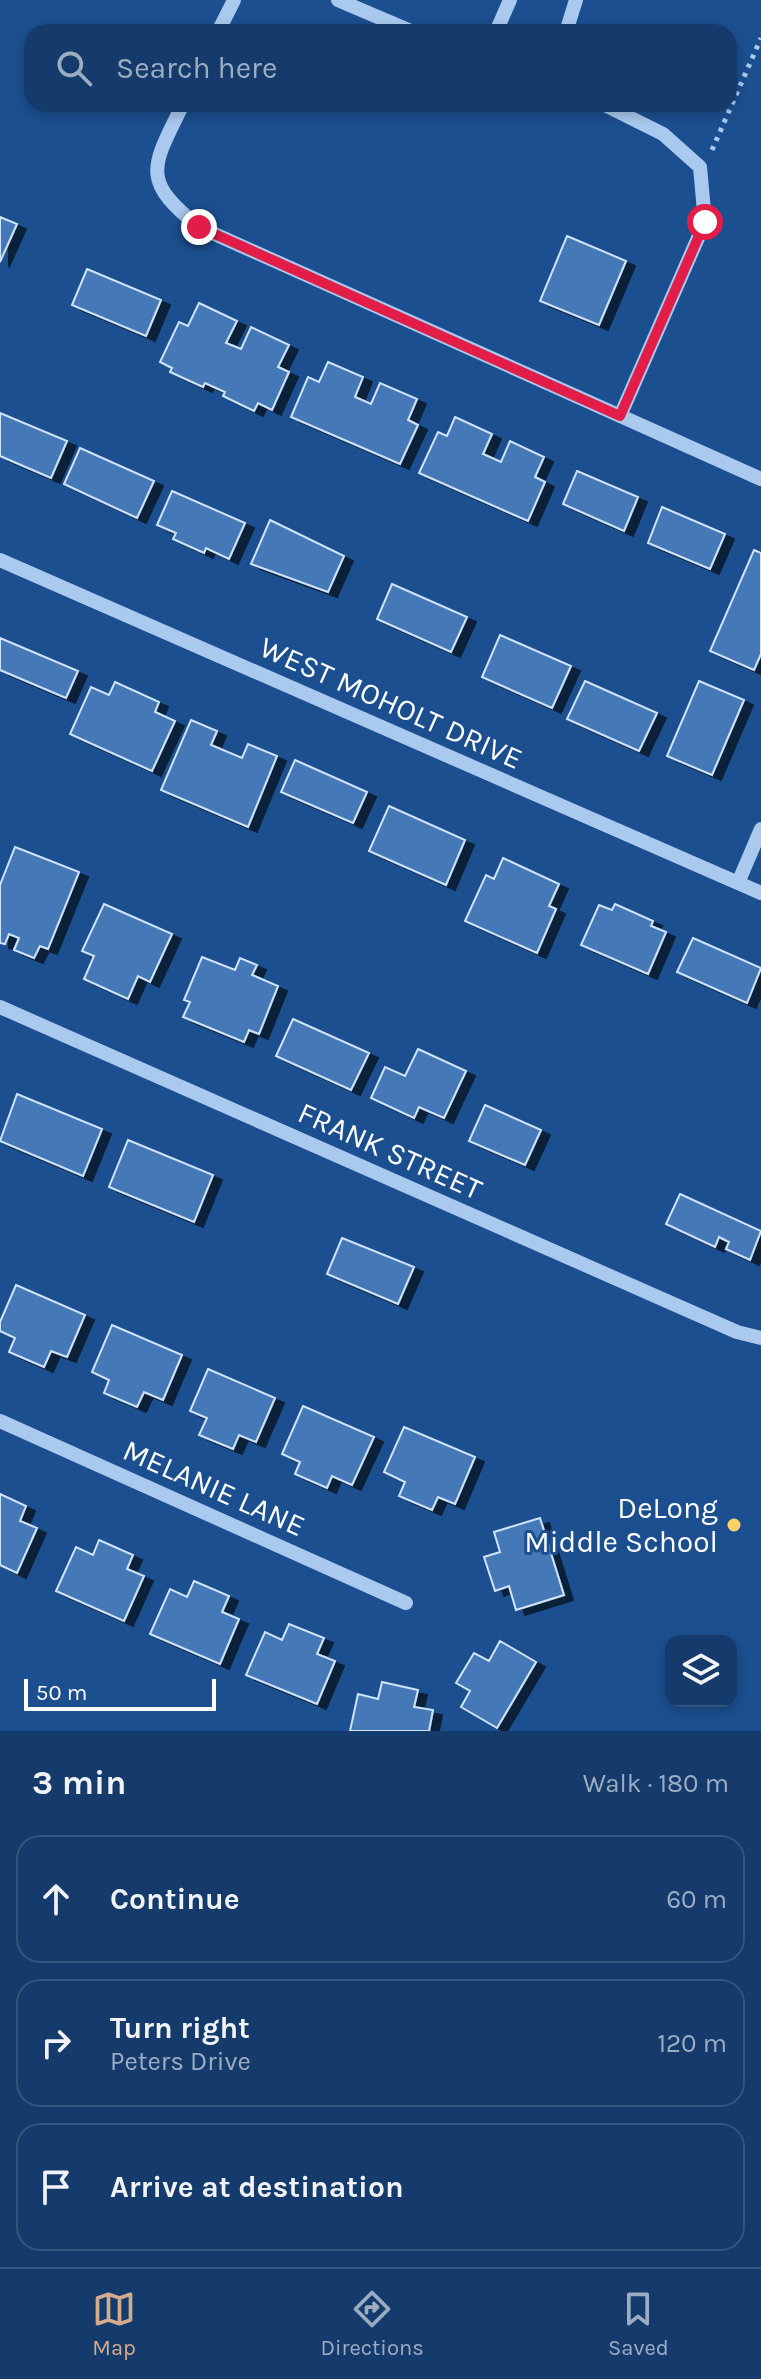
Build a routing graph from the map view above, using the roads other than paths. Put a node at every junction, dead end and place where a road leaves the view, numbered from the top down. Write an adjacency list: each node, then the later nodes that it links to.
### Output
1 (234, 0): 5 (street)
2 (338, 0): 6 (street)
3 (510, 0): 7 (street)
4 (576, 0): 8 (street)
5 (222, 24)
6 (394, 24)
7 (500, 24)
8 (568, 24)
9 (180, 112): 11 (street)
10 (619, 112): 11 (street)
11 (620, 416): 12 (street)
12 (761, 479)
13 (0, 560): 15 (street, WEST MOHOLT DRIVE)
14 (761, 829): 15 (street)
15 (738, 883): 16 (street, WEST MOHOLT DRIVE)
16 (761, 893)
17 (0, 1007): 18 (street, FRANK STREET)
18 (761, 1338)
19 (0, 1421): 20 (street, MELANIE LANE)
20 (406, 1603)

